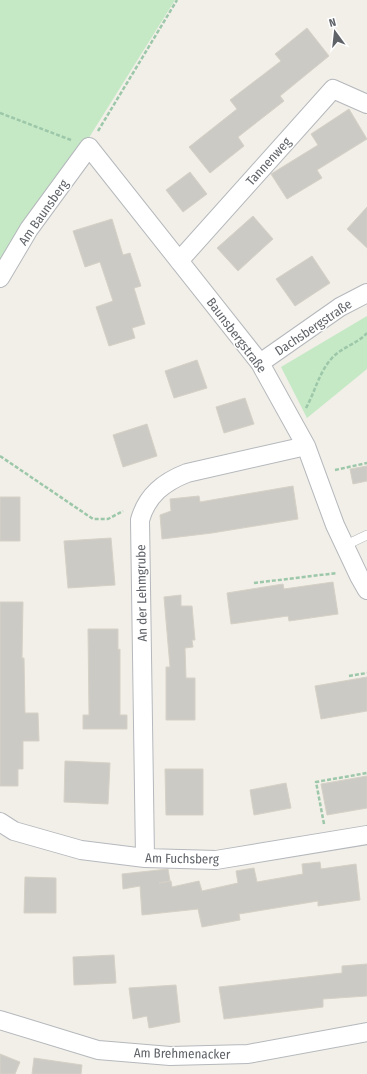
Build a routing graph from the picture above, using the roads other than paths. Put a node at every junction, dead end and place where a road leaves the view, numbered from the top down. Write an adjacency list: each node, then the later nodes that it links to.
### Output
1 (367, 104): 3 (street, Tannenweg)
2 (89, 147): 3 (street, Baunsbergstraße); 4 (street, Am Baunsberg)
3 (179, 261): 6 (street, Baunsbergstraße)
4 (0, 278)
5 (367, 293): 6 (street, Dachsbergstraße)
6 (260, 363): 7 (street, Baunsbergstraße)
7 (306, 446): 9 (street, Baunsbergstraße); 13 (street, An der Lehmgrube)
8 (367, 536): 9 (lane)
9 (344, 546): 10 (street, Baunsbergstraße)
10 (367, 590)
11 (0, 822): 13 (street, Am Fuchsberg)
12 (367, 835): 13 (street, Am Fuchsberg)
13 (145, 858)
14 (0, 1020): 15 (street, Am Brehmenacker)
15 (367, 1032)

